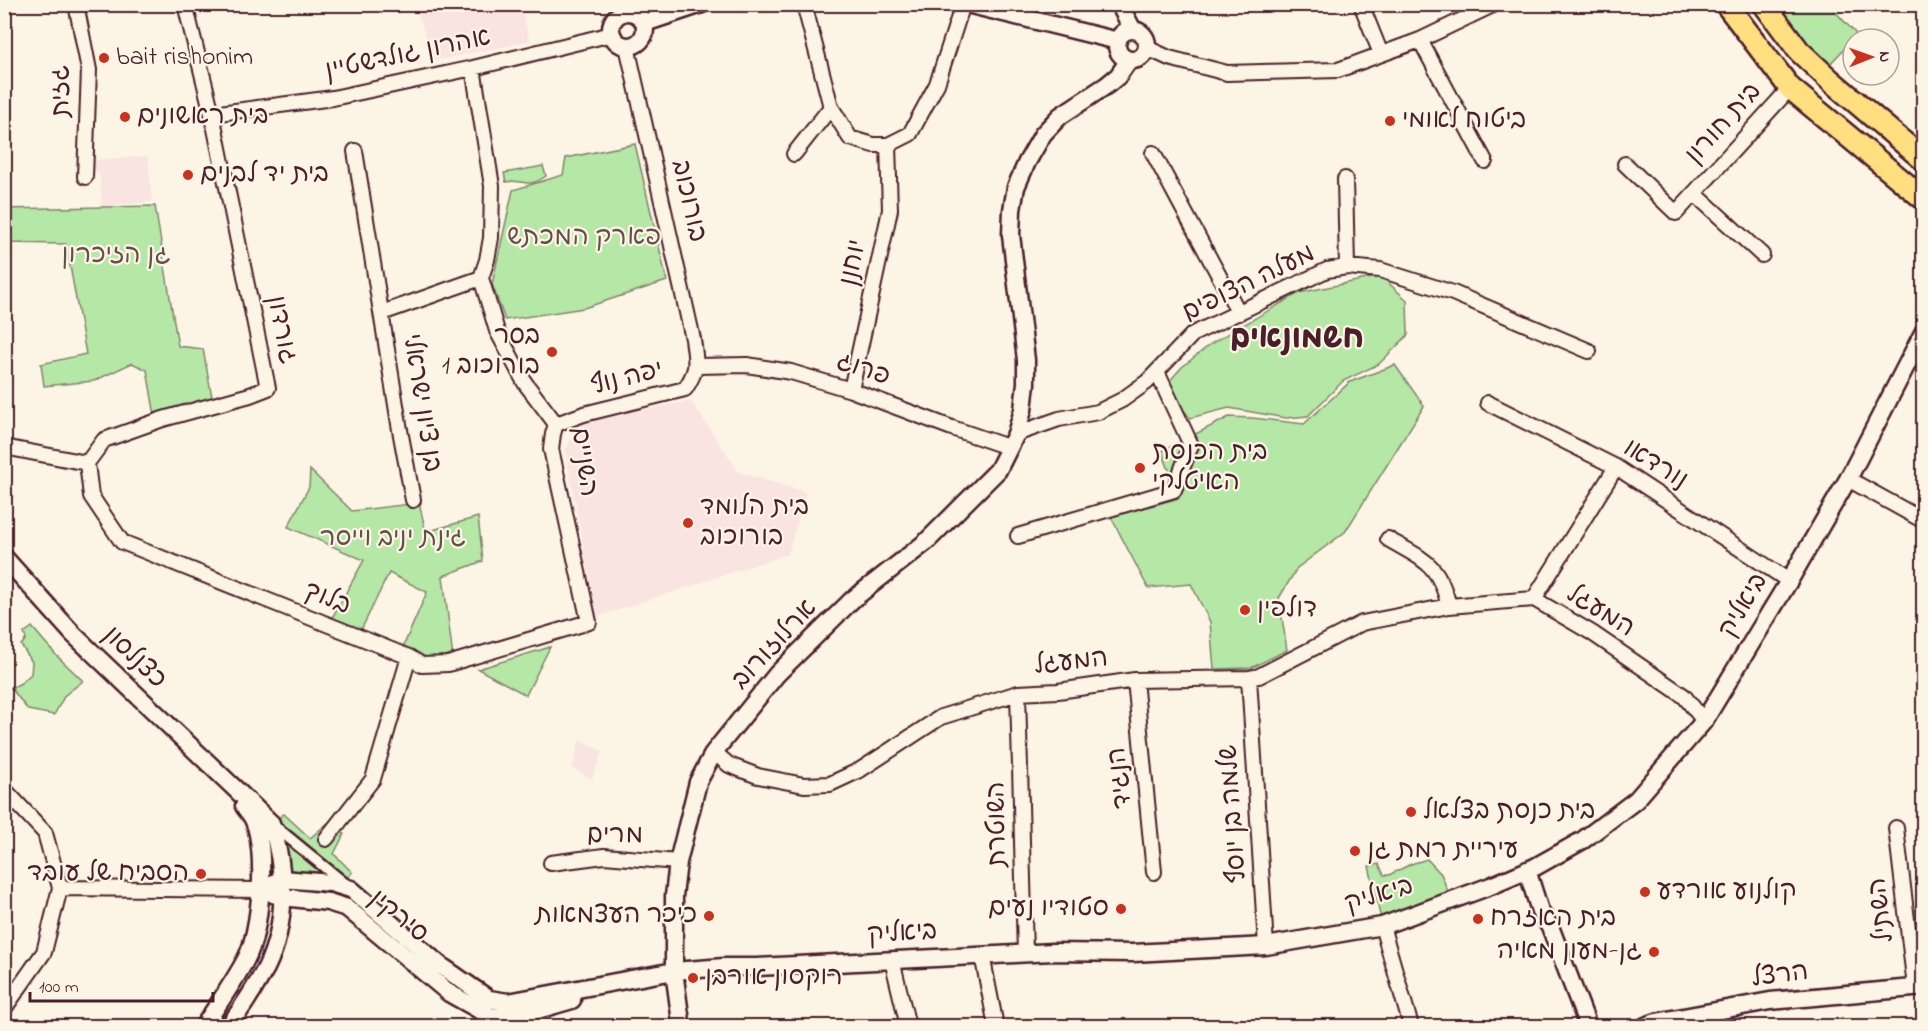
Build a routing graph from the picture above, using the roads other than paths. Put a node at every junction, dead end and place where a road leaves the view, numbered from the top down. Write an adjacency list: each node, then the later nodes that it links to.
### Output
1 (76, 4): 32 (street, גזית)
2 (185, 4): 24 (street, גורדון)
3 (702, 4): 12 (street)
4 (804, 4): 23 (street)
5 (965, 4): 15 (street); 25 (street)
6 (1119, 4): 13 (street)
7 (1361, 4): 19 (street)
8 (1726, 4): 22 (main road)
9 (1764, 4): 29 (main road)
10 (1494, 5): 16 (street)
11 (621, 9): 12 (street); 14 (street)
12 (645, 23): 17 (street)
13 (1133, 30): 15 (street); 18 (street)
14 (612, 34): 17 (street); 21 (street, אהרון גולדשטיין)
15 (1118, 40): 20 (street)
16 (1420, 40): 19 (street); 30 (street)
17 (627, 46): 43 (street, בורוכוב)
18 (1147, 48): 19 (street); 20 (street)
19 (1381, 54)
20 (1129, 60): 48 (street, ארלוזורוב)
21 (473, 68): 24 (street, אהרון גולדשטיין); 38 (street, השניים)
22 (1790, 88): 34 (street, בית חורון); 35 (main road)
23 (831, 107): 25 (street); 28 (street)
24 (212, 114): 50 (street, גורדון)
25 (888, 145): 45 (street, יוחנן)
26 (355, 151): 39 (street, בן ציון ישראלי)
27 (1154, 153): 40 (street)
28 (794, 154)
29 (1923, 160)
30 (1485, 161)
31 (1625, 164): 34 (street, בית חורון)
32 (85, 177)
33 (1345, 179): 37 (street)
34 (1694, 194): 36 (street, בית חורון)
35 (1923, 199)
36 (1762, 255)
37 (1347, 267): 40 (street, מעלה הצופים); 42 (street, מעלה הצופים)
38 (482, 278): 39 (street, בן ציון ישראלי); 47 (street, השניים)
39 (382, 312): 53 (street, בן ציון ישראלי)
40 (1239, 313): 44 (street, מעלה הצופים)
41 (1923, 331): 52 (street, ביאליק)
42 (1589, 351)
43 (697, 366): 45 (street, פרוג); 47 (street, יפה נוף)
44 (1157, 372): 48 (street, מעלה הצופים); 55 (street)
45 (851, 390): 48 (street, פרוג)
46 (1488, 404): 51 (street, נורדאו)
47 (556, 424): 61 (street, השניים)
48 (1012, 440): 66 (street, ארלוזורוב)
49 (4, 447): 50 (street)
50 (87, 463): 61 (street, בלוך)
51 (1616, 467): 58 (street, נורדאו); 59 (street)
52 (1848, 479): 54 (street); 58 (street, ביאליק)
53 (413, 500)
54 (1923, 521)
55 (1018, 536)
56 (1388, 539): 60 (street)
57 (4, 557): 68 (street, כצנלסון)
58 (1790, 581): 65 (street, ביאליק)
59 (1534, 599): 60 (street, המעגל); 65 (street, המעגל)
60 (1449, 606): 62 (street, המעגל)
61 (409, 657): 71 (street)
62 (1249, 678): 63 (street, המעגל); 82 (street, שלמה בן יוסף)
63 (1135, 680): 64 (street, המעגל); 75 (street, הנגיד)
64 (1018, 693): 66 (street, המעגל); 83 (street, השוטרת)
65 (1704, 721): 74 (street, ביאליק)
66 (714, 752): 73 (street, ארלוזורוב)
67 (4, 789): 77 (street)
68 (234, 790): 69 (street, כצנלסון); 79 (street, כצנלסון)
69 (271, 823): 76 (street); 78 (street, סירקין)
70 (1896, 828): 87 (street, השתיל)
71 (326, 839)
72 (551, 863): 73 (street, מרים)
73 (677, 867): 86 (street, ארלוזורוב)
74 (1531, 868): 81 (street, ביאליק); 97 (street)
75 (1154, 872)
76 (282, 879): 78 (street, סירקין); 79 (street, סירקין); 80 (street)
77 (60, 888): 79 (street, סירקין); 89 (street)
78 (351, 889): 88 (street, סירקין)
79 (260, 890): 80 (street, סירקין); 92 (street, כצנלסון)
80 (283, 897): 90 (street, סירקין); 93 (street)
81 (1382, 926): 82 (street, ביאליק); 96 (street)
82 (1266, 946): 83 (street, ביאליק)
83 (1025, 953): 84 (street, ביאליק)
84 (981, 955): 85 (street, ביאליק); 95 (street)
85 (892, 960): 86 (street, ביאליק); 94 (street)
86 (670, 972): 88 (street, ביאליק); 90 (street, ביאליק); 91 (street)
87 (1919, 987): 98 (street, הרצל)
88 (489, 999): 90 (street)
89 (4, 1009)
90 (498, 1022)
91 (681, 1024)
92 (204, 1026)
93 (229, 1026)
94 (908, 1026)
95 (996, 1026)
96 (1411, 1026)
97 (1588, 1026)
98 (1645, 1026)

